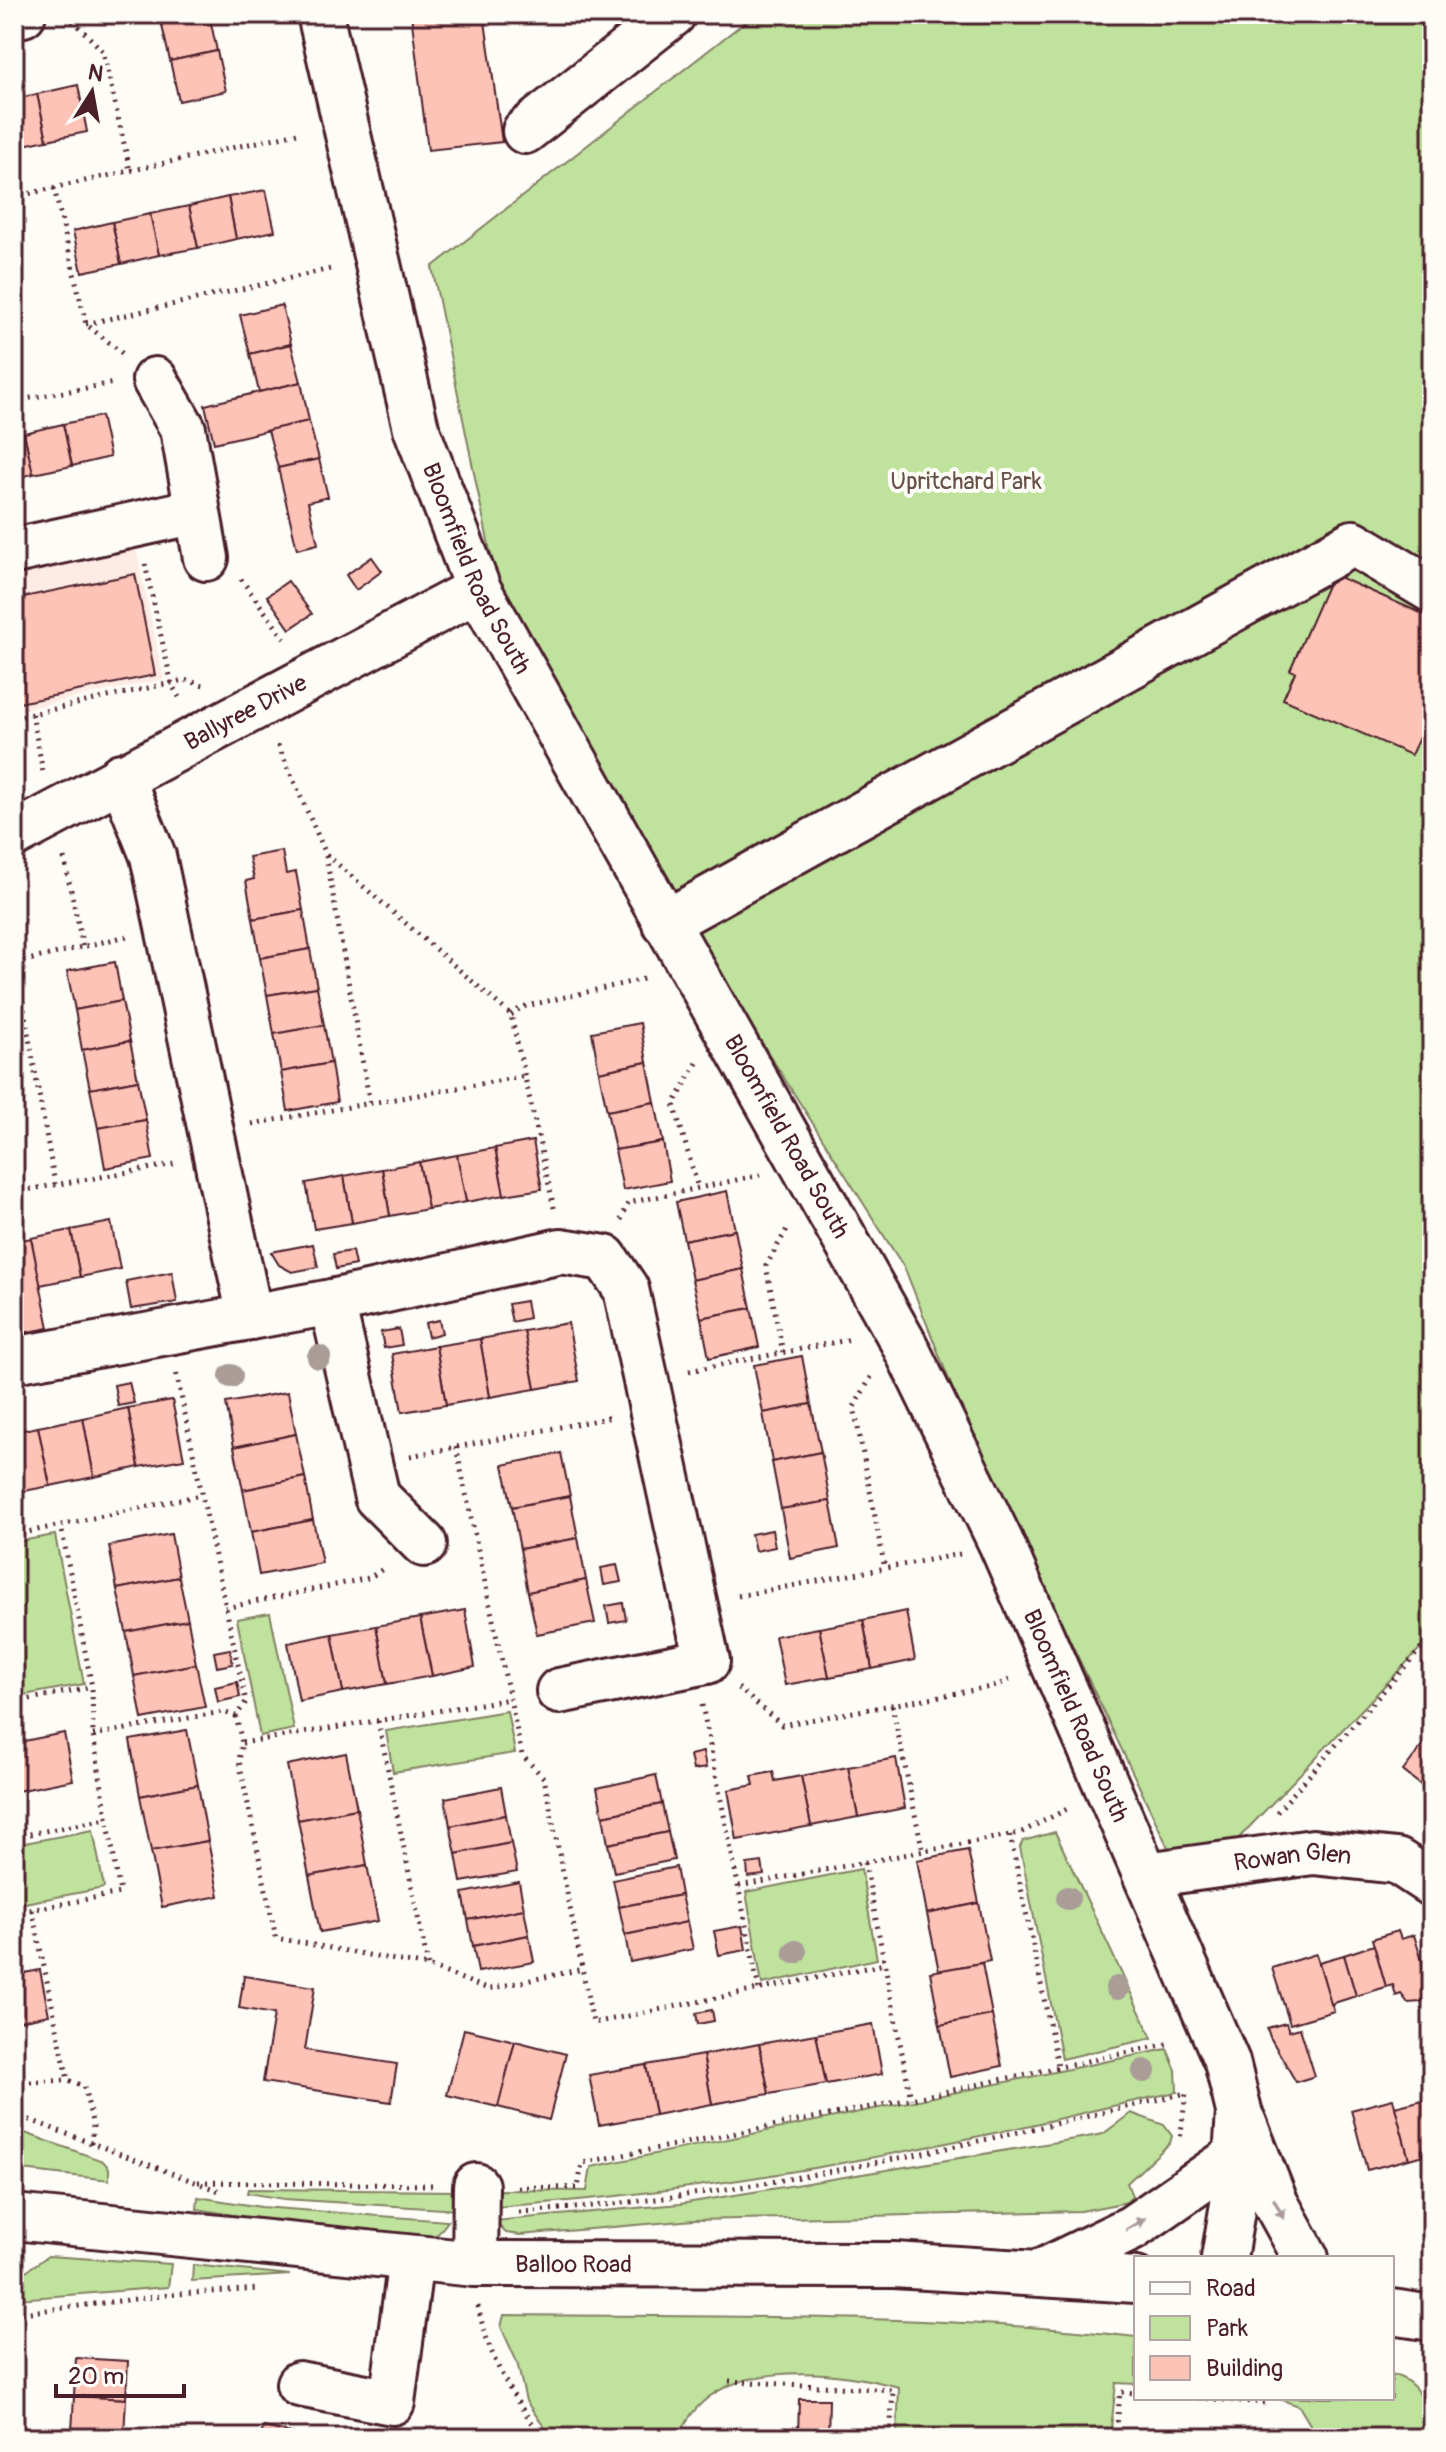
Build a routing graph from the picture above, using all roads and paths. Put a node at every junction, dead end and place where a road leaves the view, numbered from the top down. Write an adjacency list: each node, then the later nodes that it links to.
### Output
1 (23, 14): 5 (street)
2 (66, 14): 8 (path)
3 (320, 14): 6 (street, Bloomfield Road South)
4 (673, 14): 7 (street)
5 (14, 16)
6 (343, 122): 8 (path); 11 (street, Bloomfield Road South)
7 (525, 131)
8 (130, 170): 9 (path)
9 (54, 188): 10 (path); 12 (path)
10 (14, 197)
11 (375, 259): 12 (path); 19 (street, Bloomfield Road South)
12 (86, 324): 13 (path)
13 (155, 380): 14 (path); 15 (street)
14 (14, 401)
15 (197, 511): 16 (street); 18 (street)
16 (136, 524): 17 (street); 22 (path)
17 (14, 551)
18 (206, 558): 21 (path)
19 (478, 589): 21 (street, Ballyree Drive); 29 (street, Bloomfield Road South)
20 (1432, 590): 29 (street)
21 (312, 676): 23 (street, Ballyree Drive)
22 (172, 685): 23 (path); 24 (path)
23 (249, 709): 26 (street, Ballyree Drive); 28 (path)
24 (32, 714): 25 (path); 27 (path)
25 (14, 718)
26 (121, 776): 27 (street, Ballyree Drive); 30 (street)
27 (41, 820): 31 (path)
28 (326, 854): 35 (path); 38 (path)
29 (665, 923): 34 (street, Bloomfield Road South)
30 (168, 926): 31 (path); 39 (street)
31 (83, 947): 33 (path)
32 (14, 954): 33 (path)
33 (16, 963): 41 (path)
34 (692, 968): 35 (path); 36 (street, Bloomfield Road South)
35 (511, 1015): 37 (path)
36 (721, 1018): 40 (street, Bloomfield Road South); 42 (path)
37 (526, 1076): 38 (path); 44 (path)
38 (370, 1104): 39 (path)
39 (214, 1144): 41 (path); 47 (street)
40 (810, 1173): 42 (path); 48 (street, Bloomfield Road South); 50 (path)
41 (55, 1184): 43 (path)
42 (698, 1188): 45 (path)
43 (14, 1192)
44 (561, 1251): 45 (street); 46 (street)
45 (605, 1258): 52 (street)
46 (332, 1302): 47 (street); 54 (street)
47 (250, 1317): 49 (street)
48 (897, 1330): 50 (path); 58 (street, Bloomfield Road South); 61 (path)
49 (168, 1332): 51 (street); 55 (path)
50 (783, 1353): 52 (path)
51 (14, 1360)
52 (649, 1394): 53 (path); 62 (street)
53 (456, 1447): 54 (path); 60 (path)
54 (367, 1464): 59 (street)
55 (201, 1495): 56 (path); 63 (path)
56 (61, 1526): 57 (path); 68 (path)
57 (14, 1535)
58 (1001, 1543): 61 (path); 65 (street, Bloomfield Road South)
59 (424, 1544): 60 (path); 63 (path)
60 (480, 1560): 70 (path)
61 (885, 1569): 62 (path)
62 (694, 1604): 66 (street)
63 (225, 1608): 73 (path)
64 (1432, 1636): 82 (path)
65 (1051, 1659): 72 (path); 77 (street, Bloomfield Road South)
66 (700, 1663): 69 (street); 72 (path); 86 (path)
67 (14, 1674): 71 (path)
68 (92, 1687): 71 (path); 75 (path)
69 (559, 1691): 70 (path)
70 (510, 1699): 74 (path); 91 (path)
71 (17, 1702)
72 (892, 1705): 81 (path)
73 (236, 1716): 75 (path); 76 (path)
74 (378, 1721): 76 (path); 90 (path)
75 (93, 1735): 78 (path)
76 (242, 1743): 90 (path)
77 (1108, 1789): 79 (path); 84 (street, Bloomfield Road South)
78 (107, 1819): 80 (path); 87 (path)
79 (1010, 1835): 81 (path); 94 (path)
80 (14, 1837)
81 (923, 1852): 83 (path)
82 (1235, 1861): 84 (street, Rowan Glen); 85 (street, Rowan Glen)
83 (865, 1863): 86 (path); 89 (path)
84 (1146, 1875): 93 (street, Bloomfield Road South)
85 (1432, 1884)
86 (739, 1886): 92 (path)
87 (32, 1910): 88 (path); 95 (path)
88 (14, 1913)
89 (885, 1964): 92 (path); 97 (path)
90 (428, 1966): 91 (path)
91 (583, 1969): 92 (path)
92 (759, 1990)
93 (1215, 2034): 94 (path); 98 (street, Bloomfield Road South)
94 (1058, 2066): 97 (path)
95 (68, 2080): 96 (path); 100 (path)
96 (14, 2083)
97 (911, 2099): 103 (path)
98 (1239, 2111): 102 (street, Bloomfield Road South); 106 (street, one-way to 106)
99 (14, 2114): 100 (path)
100 (91, 2144): 103 (path)
101 (1172, 2153): 103 (path)
102 (1236, 2156): 105 (street, Bloomfield Road South); 108 (street, one-way to 102)
103 (476, 2200): 110 (street)
104 (14, 2217): 107 (street, Balloo Road)
105 (1224, 2256)
106 (1305, 2256)
107 (411, 2259): 110 (street, Balloo Road); 114 (street)
108 (1041, 2272): 109 (street, Balloo Road); 110 (street, Balloo Road)
109 (1134, 2280)
110 (476, 2282): 118 (path)
111 (1394, 2312): 112 (street)
112 (1432, 2318)
113 (729, 2381): 119 (path)
114 (299, 2384)
115 (1134, 2393): 120 (path)
116 (1225, 2400): 117 (path)
117 (1265, 2403)
118 (544, 2438)
119 (890, 2438)
120 (1116, 2438)

